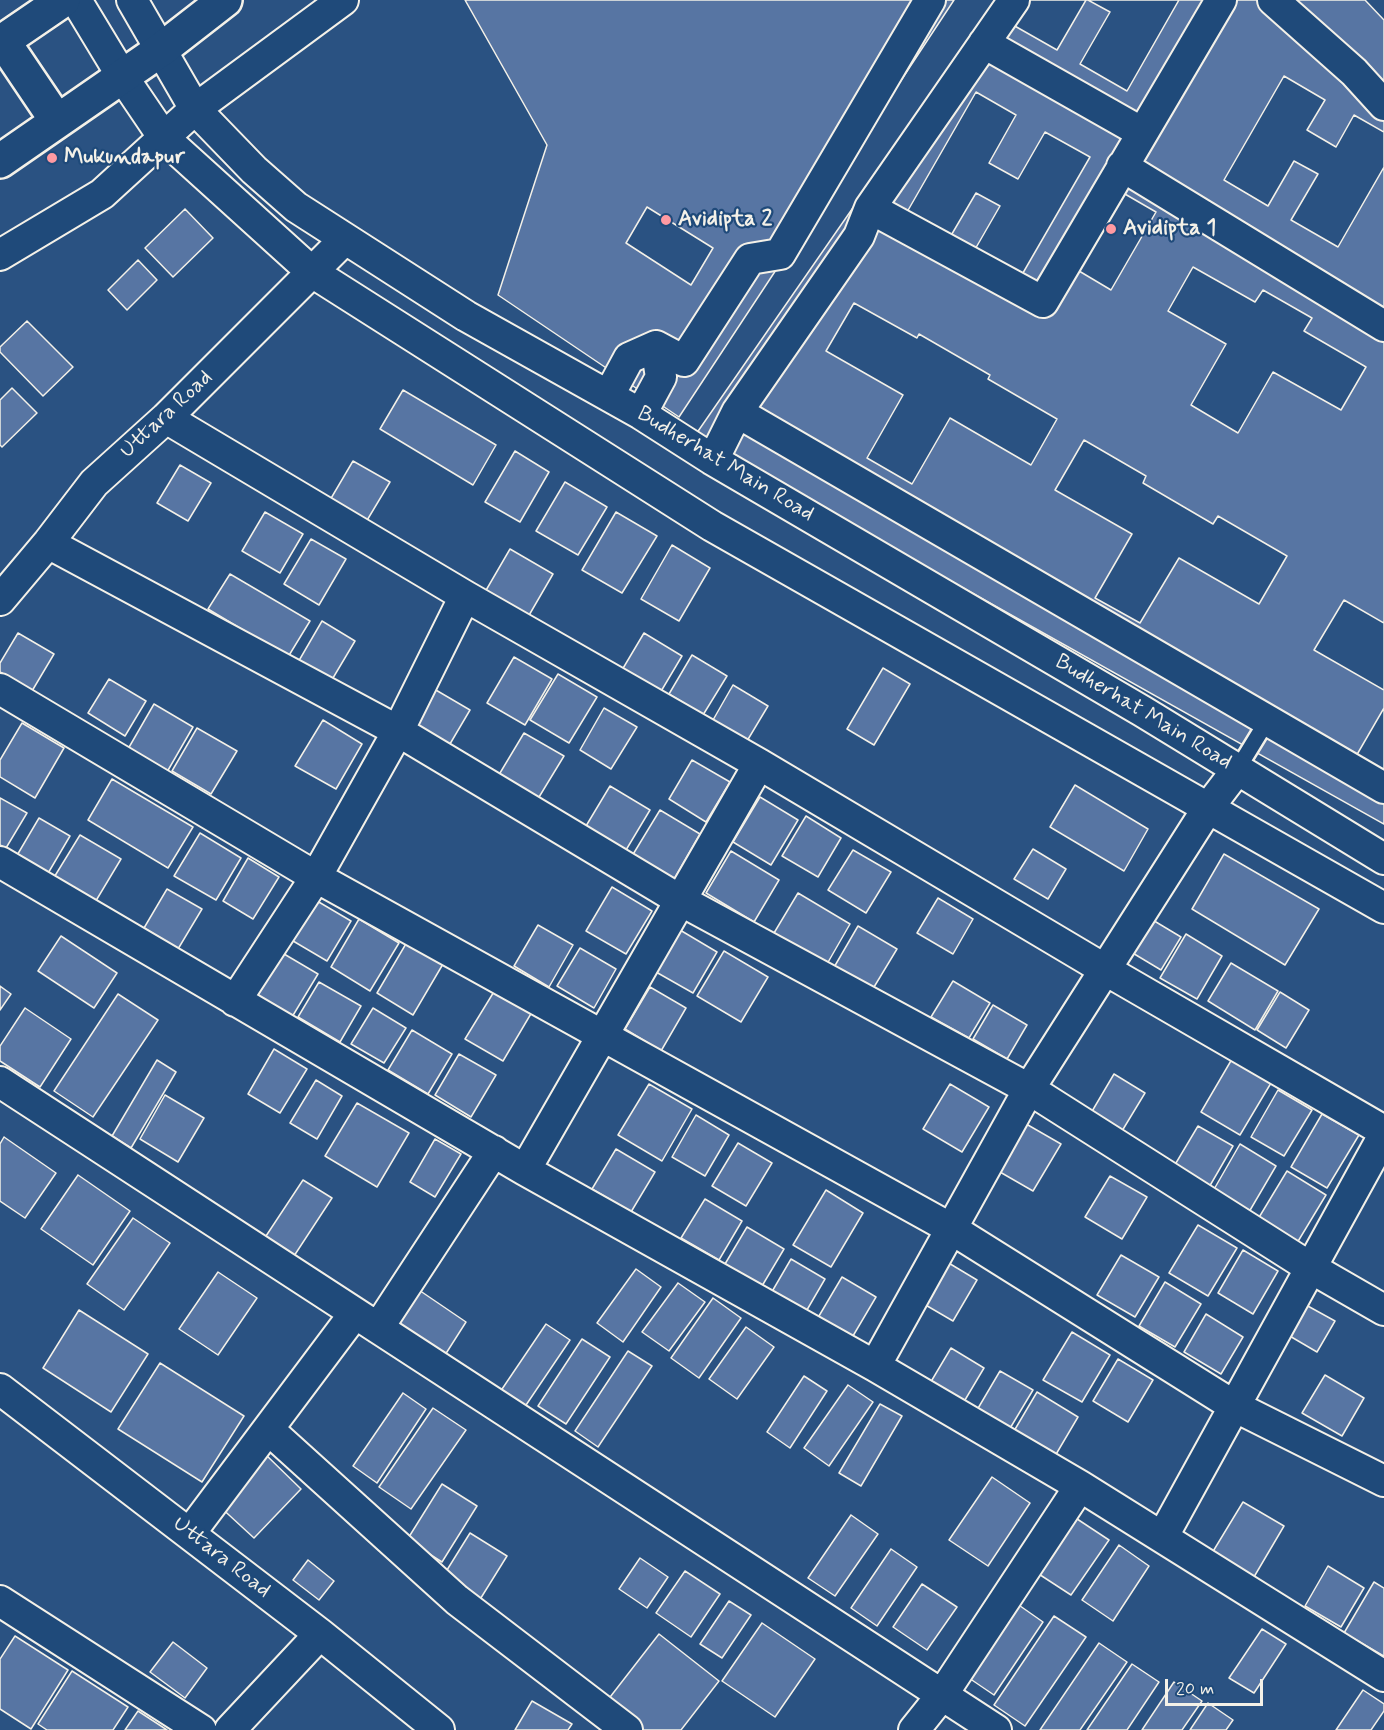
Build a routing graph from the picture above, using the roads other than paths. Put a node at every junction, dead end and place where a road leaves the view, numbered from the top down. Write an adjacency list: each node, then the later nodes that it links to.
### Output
1 (63, 0): 10 (main road)
2 (76, 0): 13 (street)
3 (132, 0): 12 (street, Budherhat Main Road)
4 (225, 0): 12 (main road)
5 (343, 0): 15 (street)
6 (930, 0): 26 (street)
7 (1014, 0): 11 (street)
8 (1221, 0): 17 (street)
9 (1273, 0): 14 (street)
10 (1, 41): 16 (main road)
11 (984, 43): 17 (street); 21 (street)
12 (162, 49): 13 (main road); 15 (street, Budherhat Main Road)
13 (122, 76): 16 (main road); 18 (street)
14 (1384, 105)
15 (195, 109): 18 (street); 22 (street, Budherhat Main Road)
16 (57, 121): 19 (main road)
17 (1141, 132): 20 (street)
18 (164, 138): 23 (street); 24 (street)
19 (0, 160)
20 (1122, 166): 21 (street); 25 (street)
21 (870, 208): 28 (street)
22 (345, 239): 24 (street, Uttara Road); 27 (street, Budherhat Main Road)
23 (0, 255)
24 (312, 272): 30 (street, Uttara Road); 41 (street)
25 (1384, 326)
26 (656, 346): 27 (street); 29 (street)
27 (609, 396): 29 (street, Budherhat Main Road)
28 (737, 412): 31 (street); 36 (street)
29 (641, 414): 31 (street, Budherhat Main Road)
30 (166, 418): 32 (street, Uttara Road); 33 (street)
31 (713, 460): 39 (street, Budherhat Main Road)
32 (48, 543): 34 (street, Uttara Road); 37 (street)
33 (465, 596): 37 (street); 38 (street)
34 (0, 600)
35 (0, 689): 44 (street)
36 (1267, 721): 39 (lane); 40 (street)
37 (398, 731): 44 (street); 45 (street)
38 (759, 764): 45 (street); 47 (street)
39 (1237, 770): 41 (street); 42 (street, Budherhat Main Road)
40 (1384, 788)
41 (1208, 808): 46 (street); 47 (street)
42 (1384, 859)
43 (0, 862): 48 (street)
44 (315, 877): 48 (street); 49 (street)
45 (680, 900): 49 (street); 51 (street)
46 (1384, 908)
47 (1104, 969): 51 (street); 52 (street)
48 (235, 1001): 53 (street)
49 (602, 1035): 54 (street); 55 (street)
50 (0, 1082): 58 (street)
51 (1029, 1089): 55 (street); 56 (street)
52 (1384, 1133): 56 (street)
53 (494, 1151): 54 (street); 58 (street)
54 (525, 1170): 59 (street)
55 (950, 1228): 59 (street); 61 (street)
56 (1311, 1268): 57 (street); 61 (street)
57 (1384, 1310)
58 (366, 1320): 62 (street); 70 (street)
59 (874, 1366): 64 (street)
60 (0, 1389): 65 (street, Uttara Road)
61 (1234, 1406): 63 (street); 66 (street)
62 (268, 1429): 65 (street); 74 (street)
63 (1384, 1481)
64 (1080, 1486): 66 (street); 70 (street)
65 (190, 1533): 68 (street, Uttara Road)
66 (1163, 1536): 69 (street)
67 (0, 1601): 72 (street)
68 (310, 1644): 71 (street); 73 (street, Uttara Road)
69 (1384, 1676)
70 (942, 1695): 75 (street); 76 (street)
71 (240, 1719)
72 (201, 1730)
73 (439, 1730)
74 (627, 1730)
75 (914, 1730)
76 (996, 1730)

